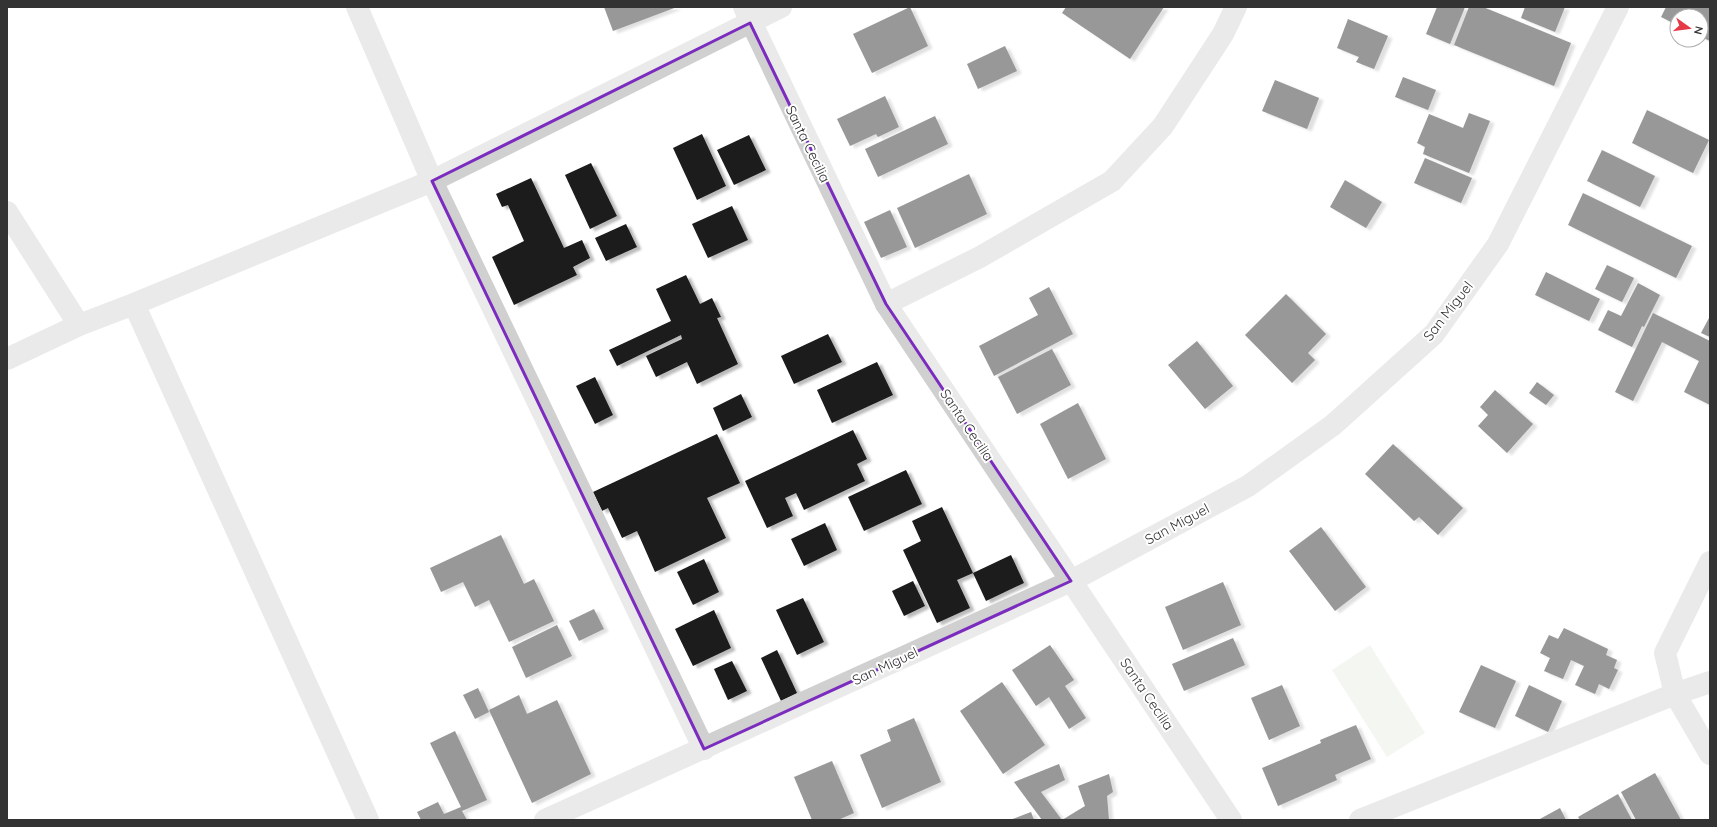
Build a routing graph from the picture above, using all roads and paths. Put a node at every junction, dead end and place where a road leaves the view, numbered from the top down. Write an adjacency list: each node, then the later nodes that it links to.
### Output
1 (356, 7): 6 (street)
2 (781, 7): 5 (street)
3 (1236, 7): 9 (street)
4 (1618, 7): 13 (street, San Miguel)
5 (747, 15): 6 (street); 9 (street, Santa Cecilia)
6 (432, 181): 8 (street); 16 (street)
7 (7, 212): 10 (street)
8 (134, 304): 10 (street); 18 (street)
9 (886, 304): 13 (street, Santa Cecilia)
10 (79, 325): 11 (street)
11 (7, 359)
12 (1710, 562): 15 (street)
13 (1071, 580): 16 (street, San Miguel); 20 (street, Santa Cecilia)
14 (1710, 682): 15 (street)
15 (1675, 694): 17 (street); 21 (street)
16 (704, 749): 19 (street, San Miguel)
17 (1710, 754)
18 (368, 820)
19 (545, 820)
20 (1231, 820)
21 (1360, 820)

